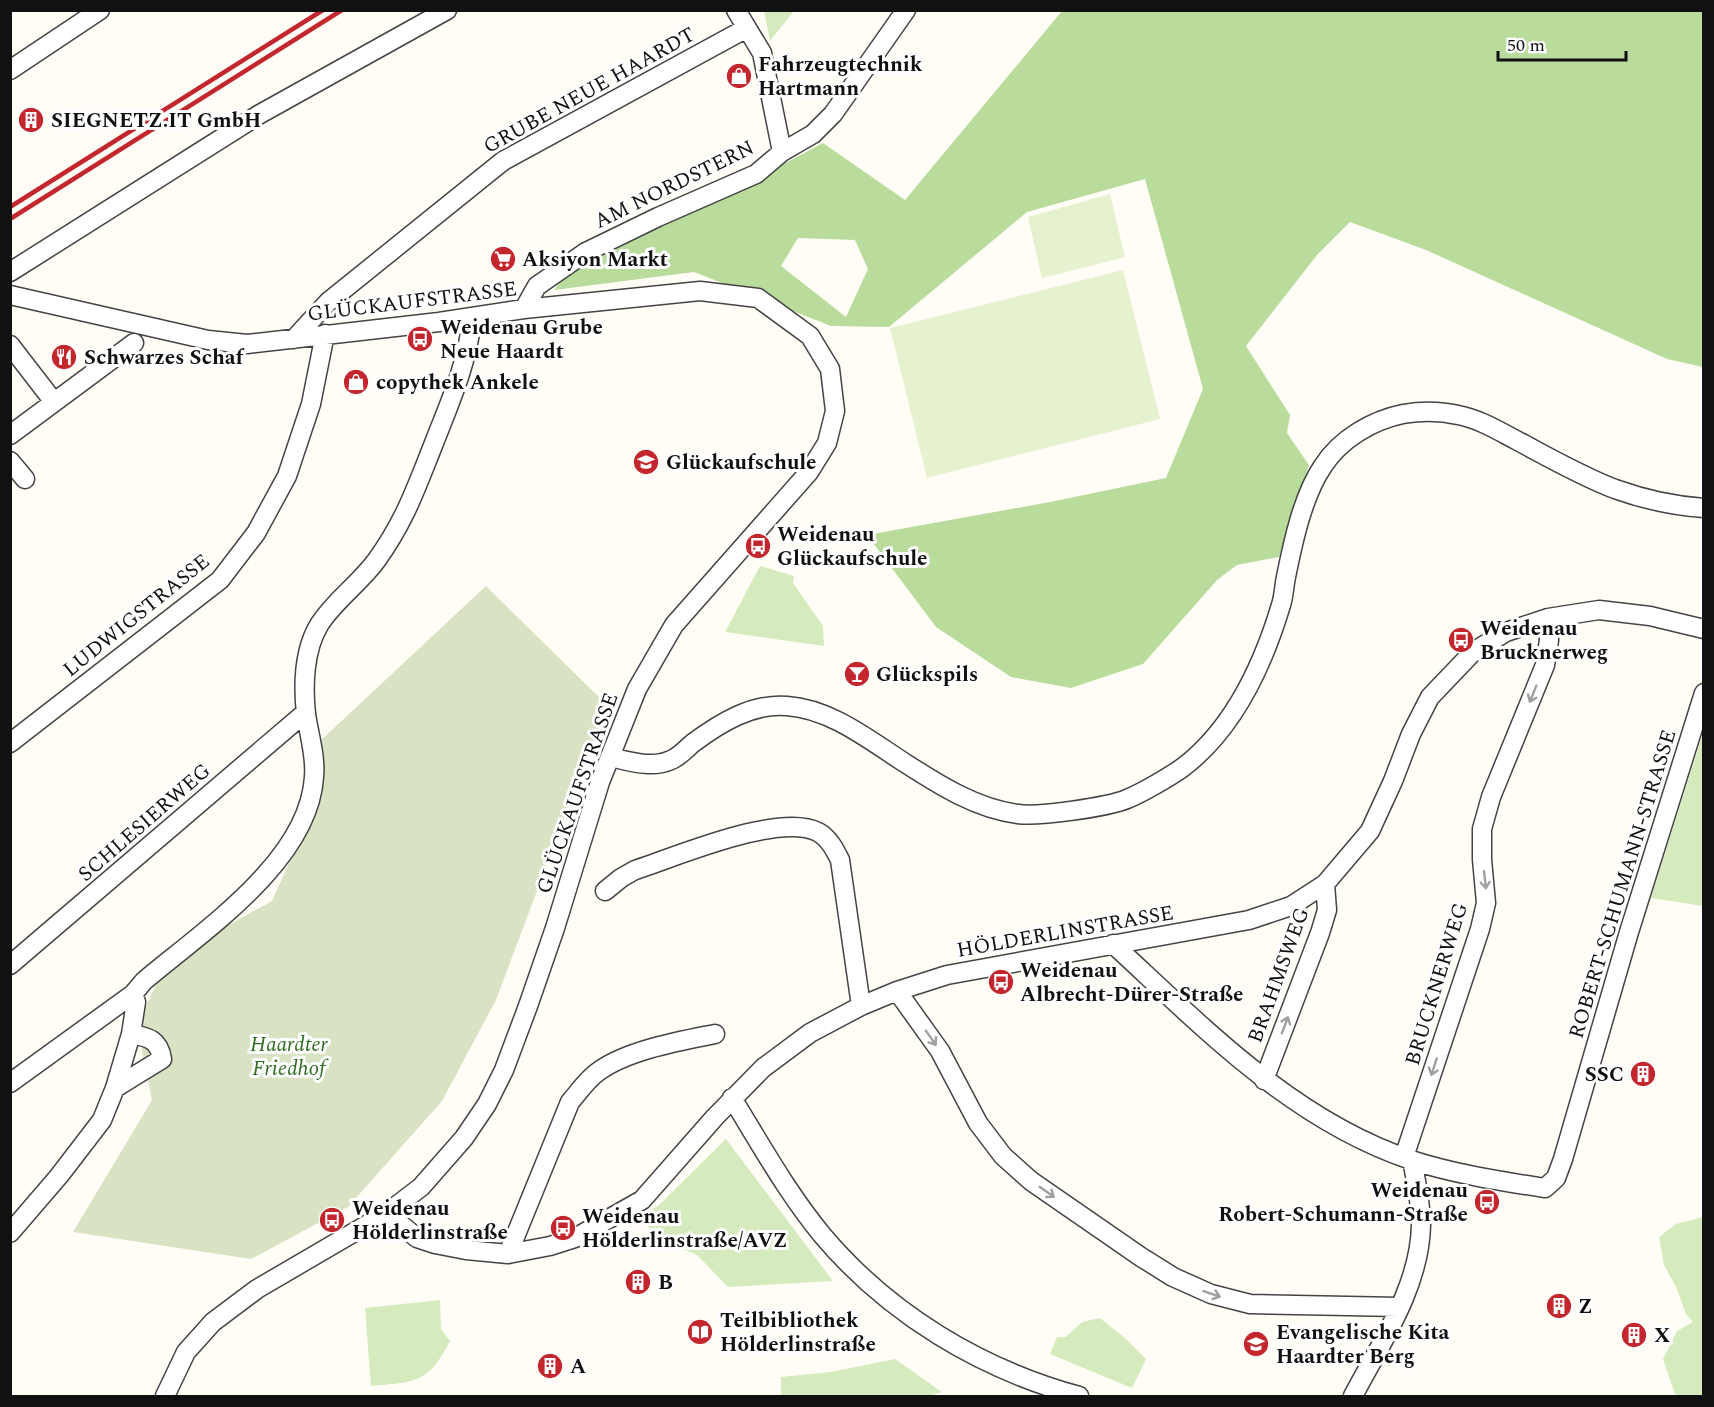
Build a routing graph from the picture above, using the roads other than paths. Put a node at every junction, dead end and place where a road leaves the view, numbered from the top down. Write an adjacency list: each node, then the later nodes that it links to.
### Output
1 (100, 10): 6 (street)
2 (447, 10): 8 (street)
3 (736, 10): 5 (street)
4 (906, 10): 7 (street, AM NORDSTERN)
5 (747, 28): 7 (street); 13 (street, GRUBE NEUE HAARDT)
6 (10, 70)
7 (782, 153): 10 (street, AM NORDSTERN)
8 (10, 272)
9 (10, 295): 13 (street, GLÜCKAUFSTRASSE)
10 (524, 309): 11 (street, GLÜCKAUFSTRASSE); 26 (street, GLÜCKAUFSTRASSE)
11 (472, 318): 12 (street, GLÜCKAUFSTRASSE); 24 (street)
12 (325, 334): 13 (street, GLÜCKAUFSTRASSE); 25 (street, LUDWIGSTRASSE)
13 (294, 339)
14 (134, 343): 16 (street)
15 (10, 345): 16 (street)
16 (54, 402): 17 (street)
17 (10, 435)
18 (10, 461): 19 (street)
19 (25, 479)
20 (1704, 508): 26 (street)
21 (1548, 618): 22 (street, HÖLDERLINSTRASSE); 27 (street, HÖLDERLINSTRASSE); 40 (street, BRUCKNERWEG, one-way to 40)
22 (1704, 629)
23 (1704, 693): 40 (street, ROBERT-SCHUMANN-STRASSE)
24 (306, 712): 30 (street, SCHLESIERWEG); 32 (street)
25 (10, 743)
26 (610, 757): 41 (street, GLÜCKAUFSTRASSE)
27 (1325, 884): 29 (street, HÖLDERLINSTRASSE); 36 (street, BRAHMSWEG, one-way to 27)
28 (606, 891): 33 (street)
29 (1113, 944): 31 (street, HÖLDERLINSTRASSE); 36 (street)
30 (10, 965)
31 (897, 991): 33 (street, HÖLDERLINSTRASSE); 44 (street, one-way to 44)
32 (133, 994): 34 (street); 37 (street)
33 (861, 1006): 39 (street, HÖLDERLINSTRASSE)
34 (131, 1034): 38 (street); 38 (street)
35 (715, 1034): 43 (street)
36 (1264, 1080): 40 (street)
37 (10, 1083)
38 (115, 1088): 42 (street)
39 (732, 1098): 43 (street, HÖLDERLINSTRASSE); 46 (street)
40 (1408, 1159): 44 (street)
41 (387, 1213): 43 (street, HÖLDERLINSTRASSE); 45 (street, GLÜCKAUFSTRASSE)
42 (10, 1233)
43 (508, 1254)
44 (1399, 1307): 47 (street)
45 (165, 1396)
46 (1079, 1396)
47 (1353, 1396)

